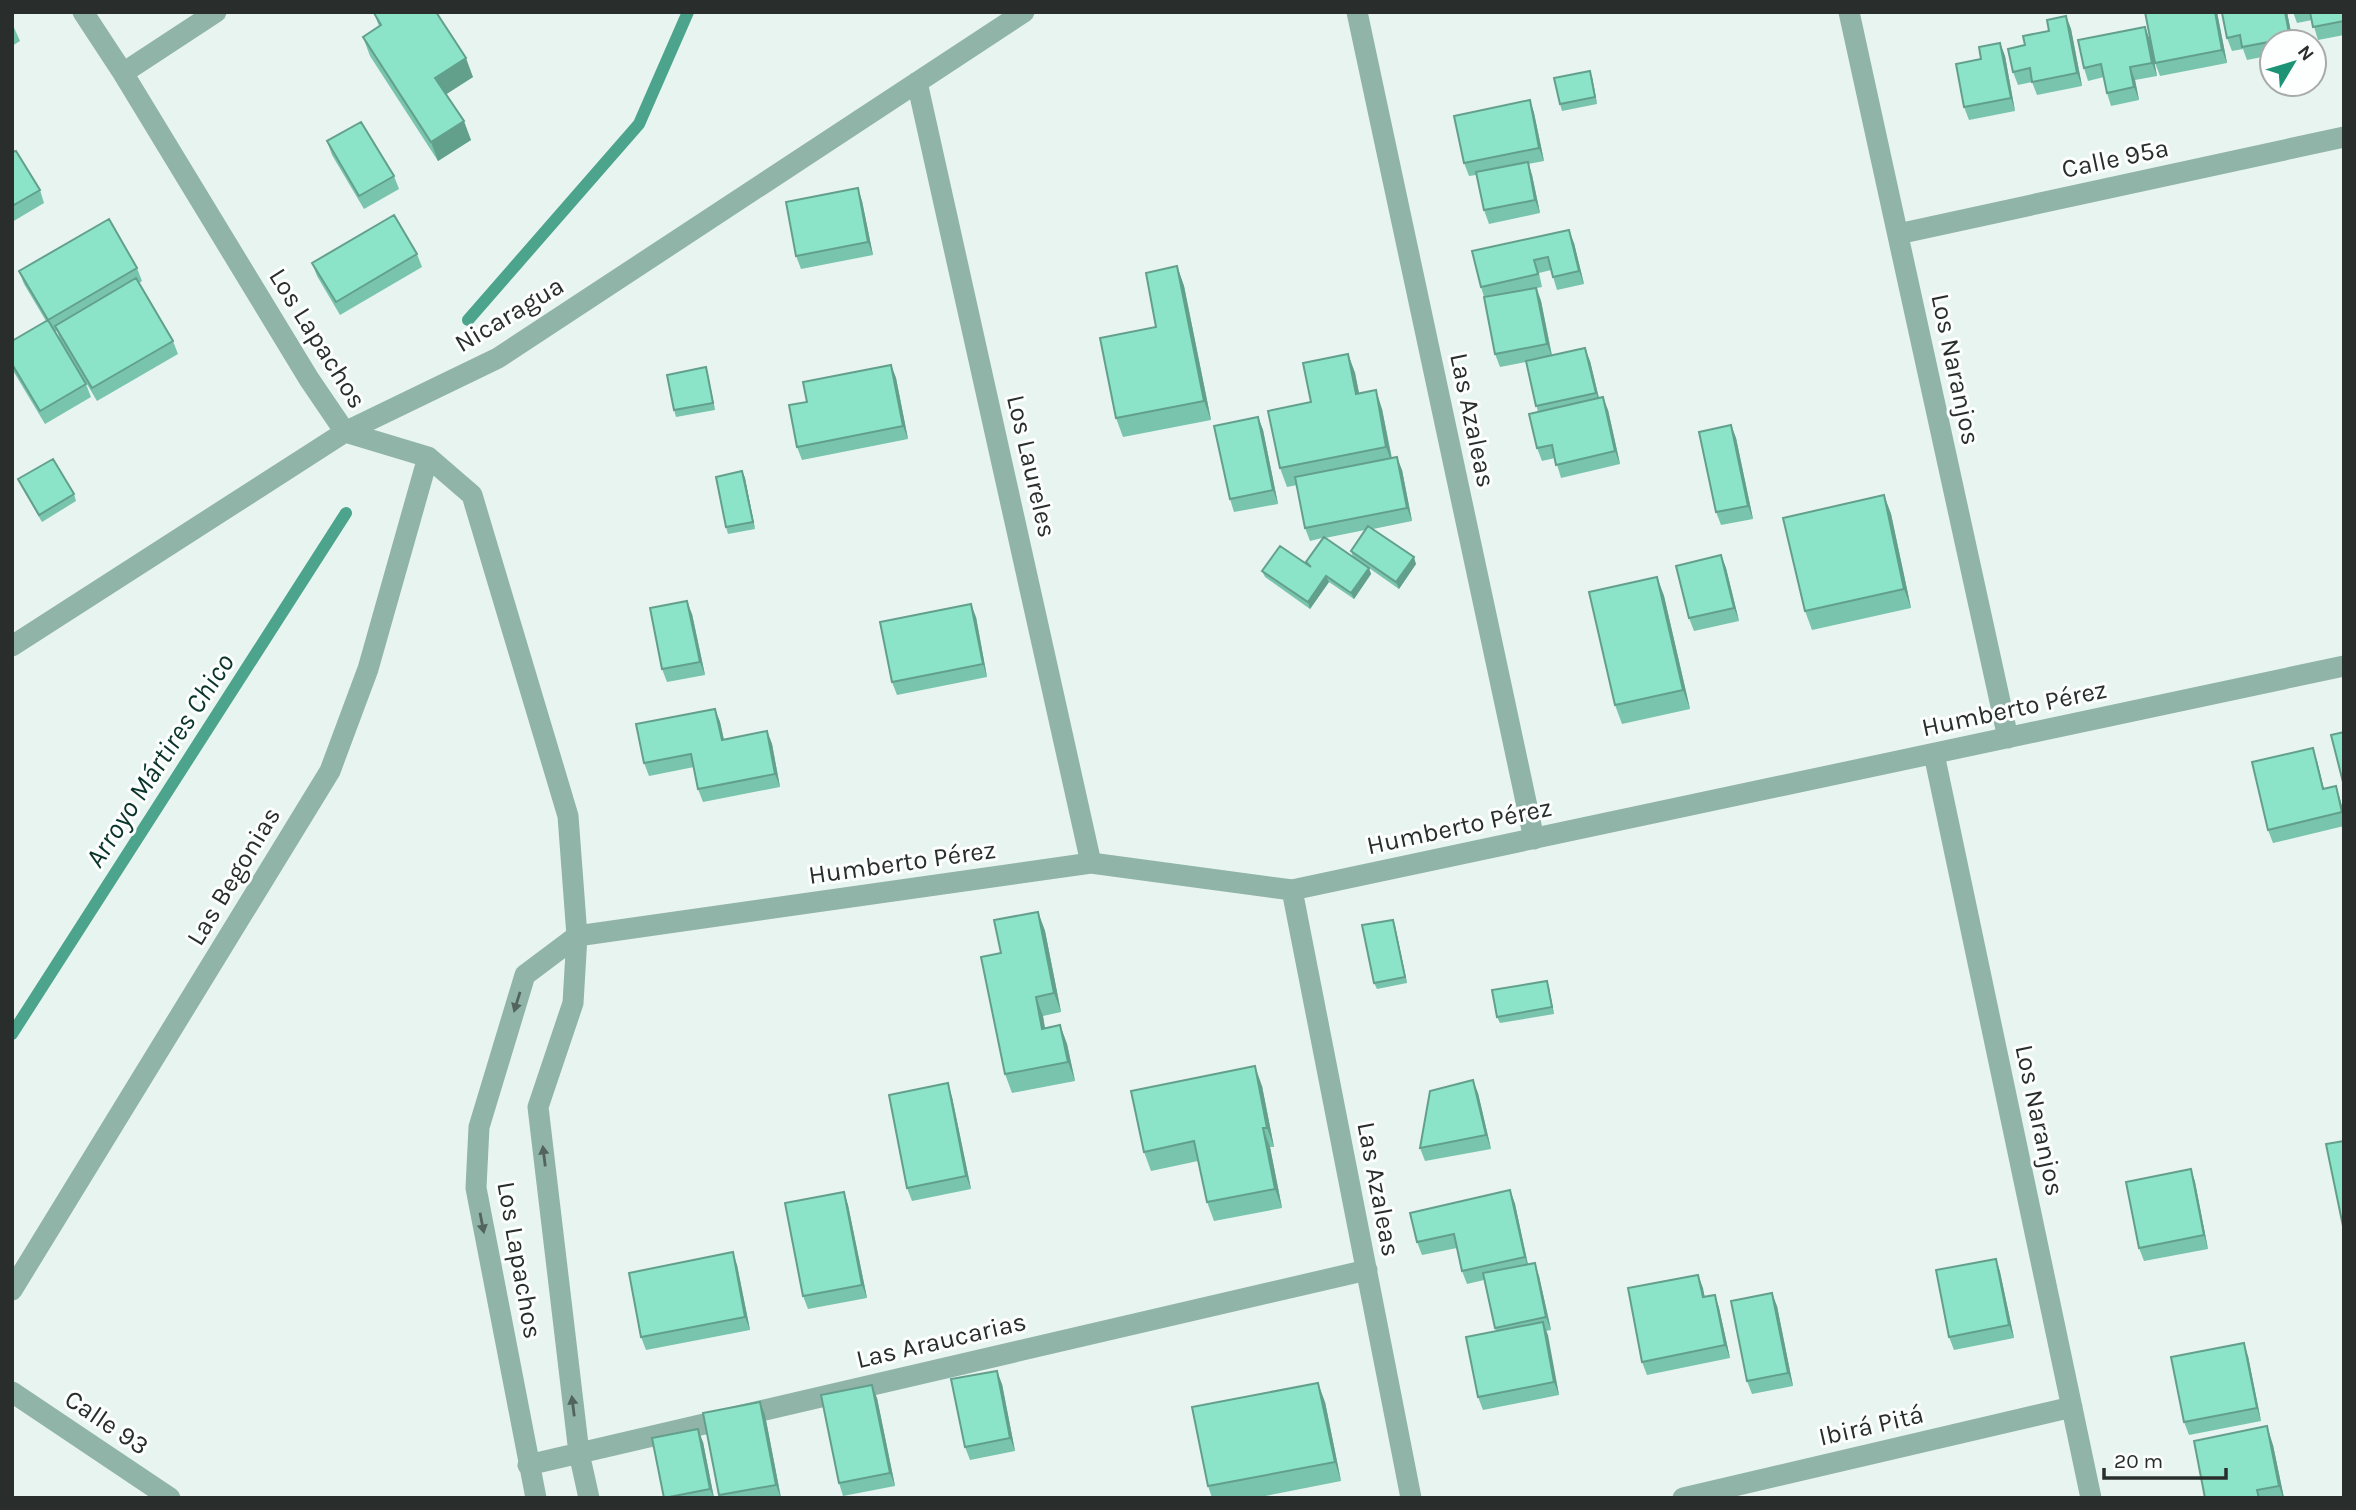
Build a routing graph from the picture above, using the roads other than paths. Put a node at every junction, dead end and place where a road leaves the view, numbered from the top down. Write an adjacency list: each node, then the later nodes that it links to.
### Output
1 (83, 12): 6 (street, Los Lapachos)
2 (216, 12): 6 (street)
3 (1024, 12): 7 (street, Nicaragua)
4 (1357, 12): 16 (street, Las Azaleas)
5 (1849, 12): 9 (street, Los Naranjos)
6 (122, 73): 10 (street, Los Lapachos)
7 (917, 82): 10 (street, Nicaragua); 17 (street, Los Laureles)
8 (2344, 137): 9 (street, Calle 95a)
9 (1898, 234): 14 (street, Los Naranjos)
10 (345, 432): 11 (street, Los Lapachos); 12 (street, Nicaragua)
11 (428, 457): 19 (street, Los Lapachos); 21 (street, Las Begonias)
12 (12, 646)
13 (2344, 666): 14 (street, Humberto Pérez)
14 (2008, 738): 15 (street, Humberto Pérez)
15 (1934, 754): 16 (street, Humberto Pérez); 23 (street, Los Naranjos)
16 (1534, 839): 18 (street, Humberto Pérez)
17 (1091, 863): 18 (street, Humberto Pérez); 19 (street, Humberto Pérez)
18 (1292, 890): 20 (street, Las Azaleas)
19 (578, 936): 24 (street, Los Lapachos, one-way to 19); 25 (street, Los Lapachos, one-way to 25)
20 (1367, 1270): 24 (street, Las Araucarias); 29 (street, Las Azaleas)
21 (12, 1290)
22 (12, 1392): 26 (street, Calle 93)
23 (2072, 1407): 30 (street, Ibirá Pitá); 31 (street, Los Naranjos)
24 (579, 1453): 25 (street, Las Araucarias); 28 (street, Los Lapachos)
25 (528, 1465): 27 (street, Los Lapachos)
26 (170, 1498)
27 (536, 1498)
28 (589, 1498)
29 (1411, 1498)
30 (1683, 1498)
31 (2091, 1498)

